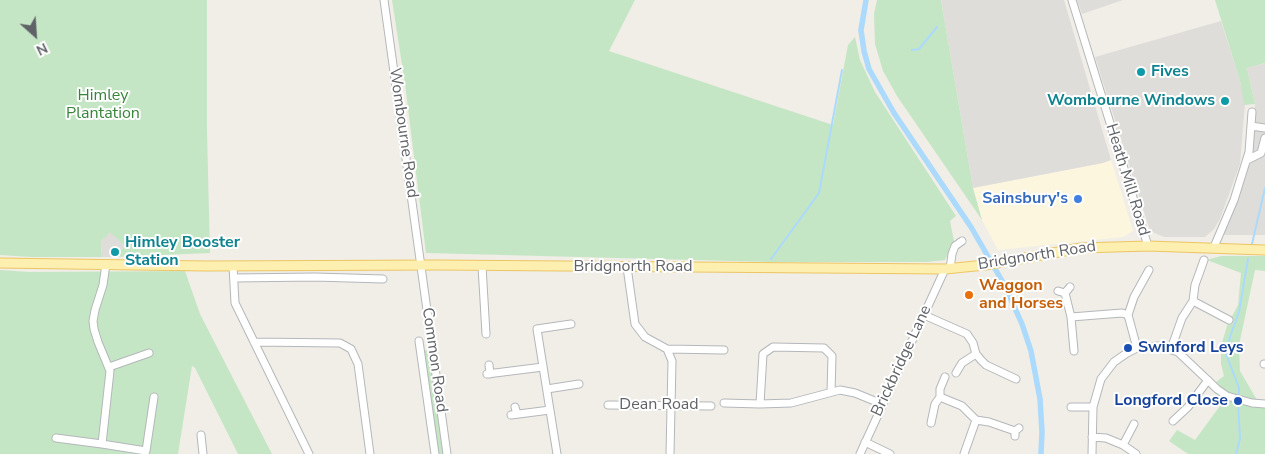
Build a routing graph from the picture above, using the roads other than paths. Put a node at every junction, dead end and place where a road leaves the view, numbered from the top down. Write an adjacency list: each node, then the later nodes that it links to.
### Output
1 (384, 0): 17 (street, Wombourne Road)
2 (1072, 0): 9 (street, Heath Mill Road)
3 (1252, 112): 4 (street)
4 (1251, 126): 5 (street); 7 (street)
5 (1265, 128)
6 (1265, 138): 7 (street)
7 (1247, 160): 10 (street)
8 (962, 241): 20 (street, Brickbridge Lane)
9 (1148, 246): 10 (main road, Bridgnorth Road); 20 (main road, Bridgnorth Road)
10 (1214, 247): 11 (main road, Bridgnorth Road)
11 (1265, 250)
12 (1204, 260): 26 (street)
13 (0, 264): 14 (main road, Bridgnorth Road)
14 (106, 264): 16 (main road, Bridgnorth Road); 45 (street)
15 (343, 265): 16 (main road, Bridgnorth Road); 17 (main road, Bridgnorth Road); 23 (street)
16 (233, 266): 22 (street)
17 (421, 266): 18 (main road, Bridgnorth Road); 36 (street, Common Road)
18 (482, 266): 19 (main road, Bridgnorth Road); 32 (street)
19 (627, 267): 20 (main road, Bridgnorth Road); 38 (street)
20 (947, 269): 27 (street, Brickbridge Lane)
21 (1149, 270): 28 (street)
22 (234, 278): 23 (street); 35 (street)
23 (342, 278): 24 (street)
24 (383, 280)
25 (1064, 290): 29 (street)
26 (1193, 301): 30 (street); 39 (street)
27 (924, 316): 43 (street); 58 (street, Brickbridge Lane)
28 (1128, 316): 29 (street); 37 (street)
29 (1071, 317): 41 (street)
30 (1229, 320)
31 (494, 322): 32 (street)
32 (486, 324): 34 (street)
33 (567, 333): 46 (street)
34 (486, 334)
35 (254, 342): 80 (street); 81 (street)
36 (431, 346): 82 (street, Common Road); 83 (street, Common Road)
37 (1137, 348): 39 (street); 64 (street)
38 (667, 349): 40 (street); 61 (street)
39 (1171, 349): 50 (street)
40 (724, 350)
41 (1074, 351)
42 (150, 353): 45 (street)
43 (976, 354): 47 (street); 49 (street)
44 (489, 365): 46 (street)
45 (109, 367): 76 (street)
46 (543, 367): 52 (street)
47 (957, 368)
48 (945, 377): 55 (street)
49 (1010, 378)
50 (1208, 380): 59 (street); 68 (street)
51 (576, 383): 52 (street)
52 (547, 390): 65 (street)
53 (832, 392): 57 (street); 57 (street); 58 (street)
54 (154, 397): 78 (street)
55 (940, 397): 67 (street); 69 (street)
56 (724, 403): 57 (street)
57 (760, 404)
58 (882, 404): 75 (street, Brickbridge Lane)
59 (1265, 404)
60 (608, 405): 61 (street, Dean Road)
61 (671, 405): 62 (street, Dean Road); 85 (street)
62 (711, 406)
63 (1071, 407): 64 (street)
64 (1093, 407): 72 (street)
65 (550, 410): 66 (street); 84 (street)
66 (514, 412)
67 (976, 420): 71 (street); 88 (street)
68 (1172, 421)
69 (931, 423)
70 (1134, 424): 77 (street)
71 (1016, 432)
72 (1092, 437): 77 (street); 89 (street)
73 (56, 438): 76 (street)
74 (204, 439): 79 (street)
75 (865, 442): 86 (street, Brickbridge Lane); 87 (street)
76 (102, 444): 78 (street)
77 (1123, 445): 90 (street)
78 (146, 452)
79 (203, 454)
80 (309, 454)
81 (370, 454)
82 (435, 454)
83 (447, 454)
84 (557, 454)
85 (670, 454)
86 (860, 454)
87 (890, 454)
88 (964, 454)
89 (1092, 454)
90 (1136, 454)

